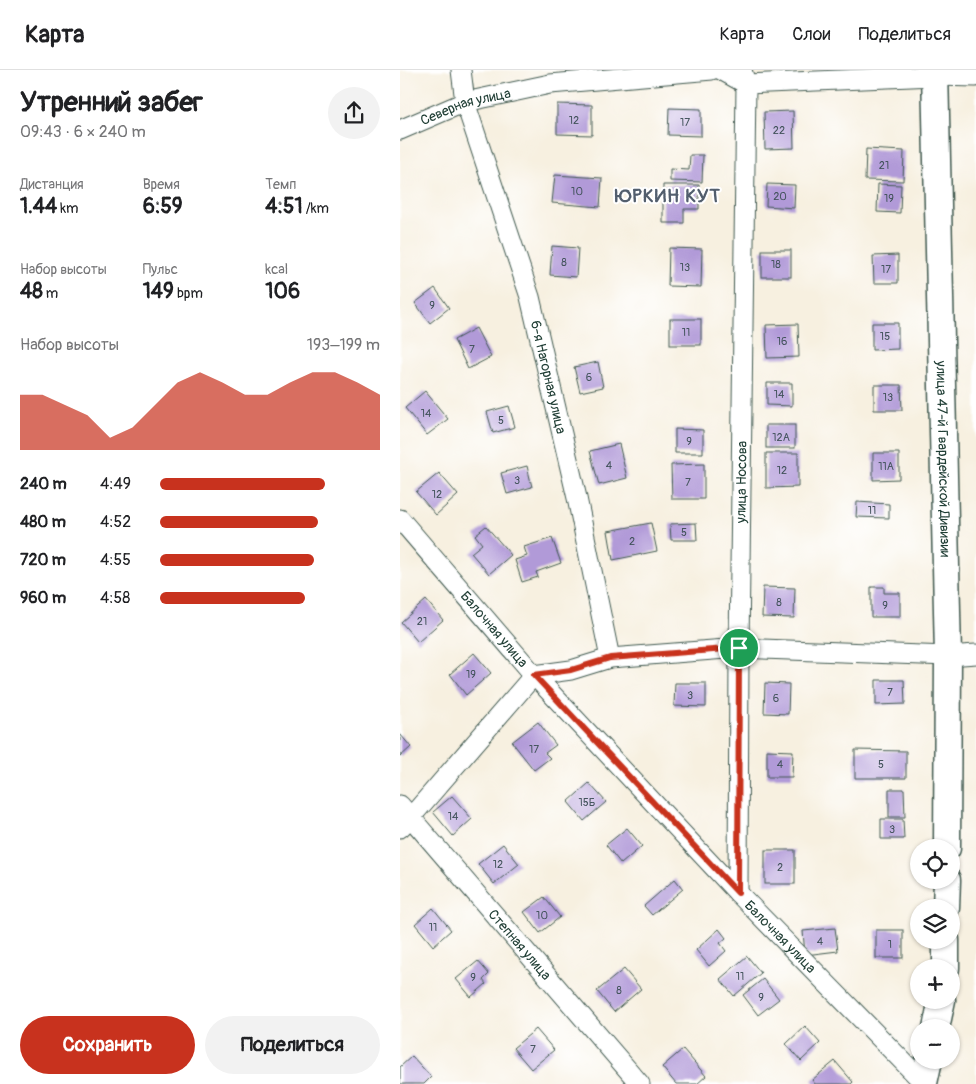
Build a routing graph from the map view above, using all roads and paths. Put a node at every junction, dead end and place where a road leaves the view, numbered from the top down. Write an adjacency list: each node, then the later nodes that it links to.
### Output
1 (461, 70): 8 (street, 6-я Нагорная улица)
2 (712, 70): 4 (street, Северная улица)
3 (720, 70): 6 (street)
4 (660, 72): 8 (street, Северная улица)
5 (935, 73): 6 (street); 7 (street); 13 (main road, улица 47-й Гвардейской Дивизии)
6 (744, 77): 11 (street, улица Носова)
7 (976, 77)
8 (465, 102): 9 (street, Северная улица); 14 (street, 6-я Нагорная улица)
9 (400, 130)
10 (400, 519): 15 (street, Балочная улица)
11 (739, 648): 13 (street); 14 (street); 18 (street, улица Носова)
12 (976, 654): 13 (street)
13 (948, 656): 17 (main road, улица 47-й Гвардейской Дивизии)
14 (610, 658): 15 (street)
15 (534, 675): 16 (street); 18 (street, Балочная улица)
16 (404, 817): 20 (street, Степная улица)
17 (947, 839)
18 (738, 893): 21 (street, Балочная улица)
19 (927, 1069): 21 (main road)
20 (640, 1084)
21 (924, 1084)

